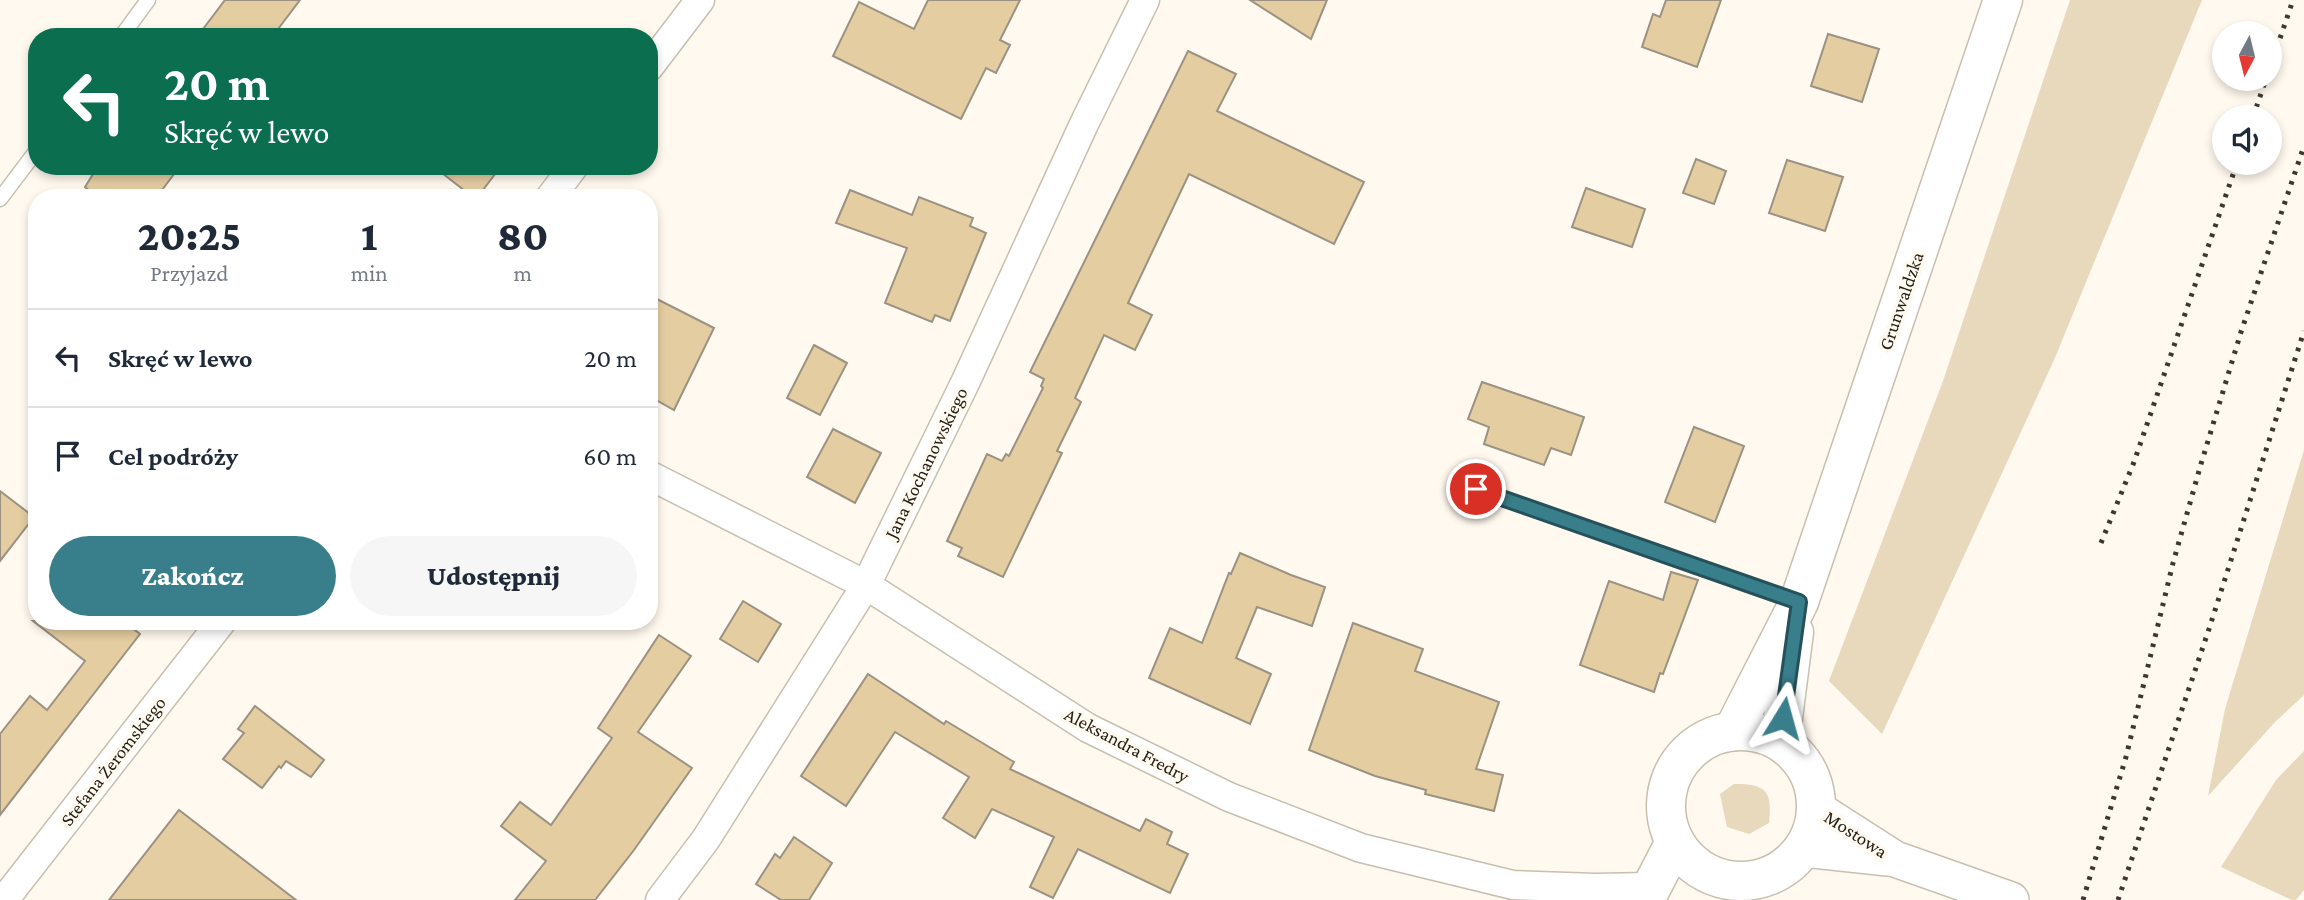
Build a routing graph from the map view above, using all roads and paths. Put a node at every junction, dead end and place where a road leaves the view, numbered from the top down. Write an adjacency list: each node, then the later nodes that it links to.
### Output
1 (148, 0): 5 (lane)
2 (700, 0): 6 (street)
3 (1145, 0): 11 (street, Jana Kochanowskiego)
4 (2003, 0): 12 (main road, Grunwaldzka)
5 (128, 28)
6 (658, 55)
7 (28, 162): 8 (lane)
8 (0, 199)
9 (658, 480): 11 (street, Aleksandra Fredry)
10 (1476, 489): 12 (lane)
11 (866, 585): 21 (street, Aleksandra Fredry); 23 (street, Jana Kochanowskiego)
12 (1799, 602): 14 (main road, Grunwaldzka); 15 (main road, Grunwaldzka)
13 (215, 630): 22 (street, Stefana Żeromskiego)
14 (1733, 731): 15 (main road); 17 (main road)
15 (1780, 741): 16 (main road)
16 (1817, 808): 18 (main road); 19 (street, Mostowa)
17 (1675, 842): 20 (main road); 21 (main road)
18 (1804, 849): 19 (street, Mostowa); 20 (main road)
19 (1895, 859): 24 (street, Mostowa)
20 (1705, 889)
21 (1648, 893)
22 (4, 900)
23 (660, 900)
24 (2011, 900)

